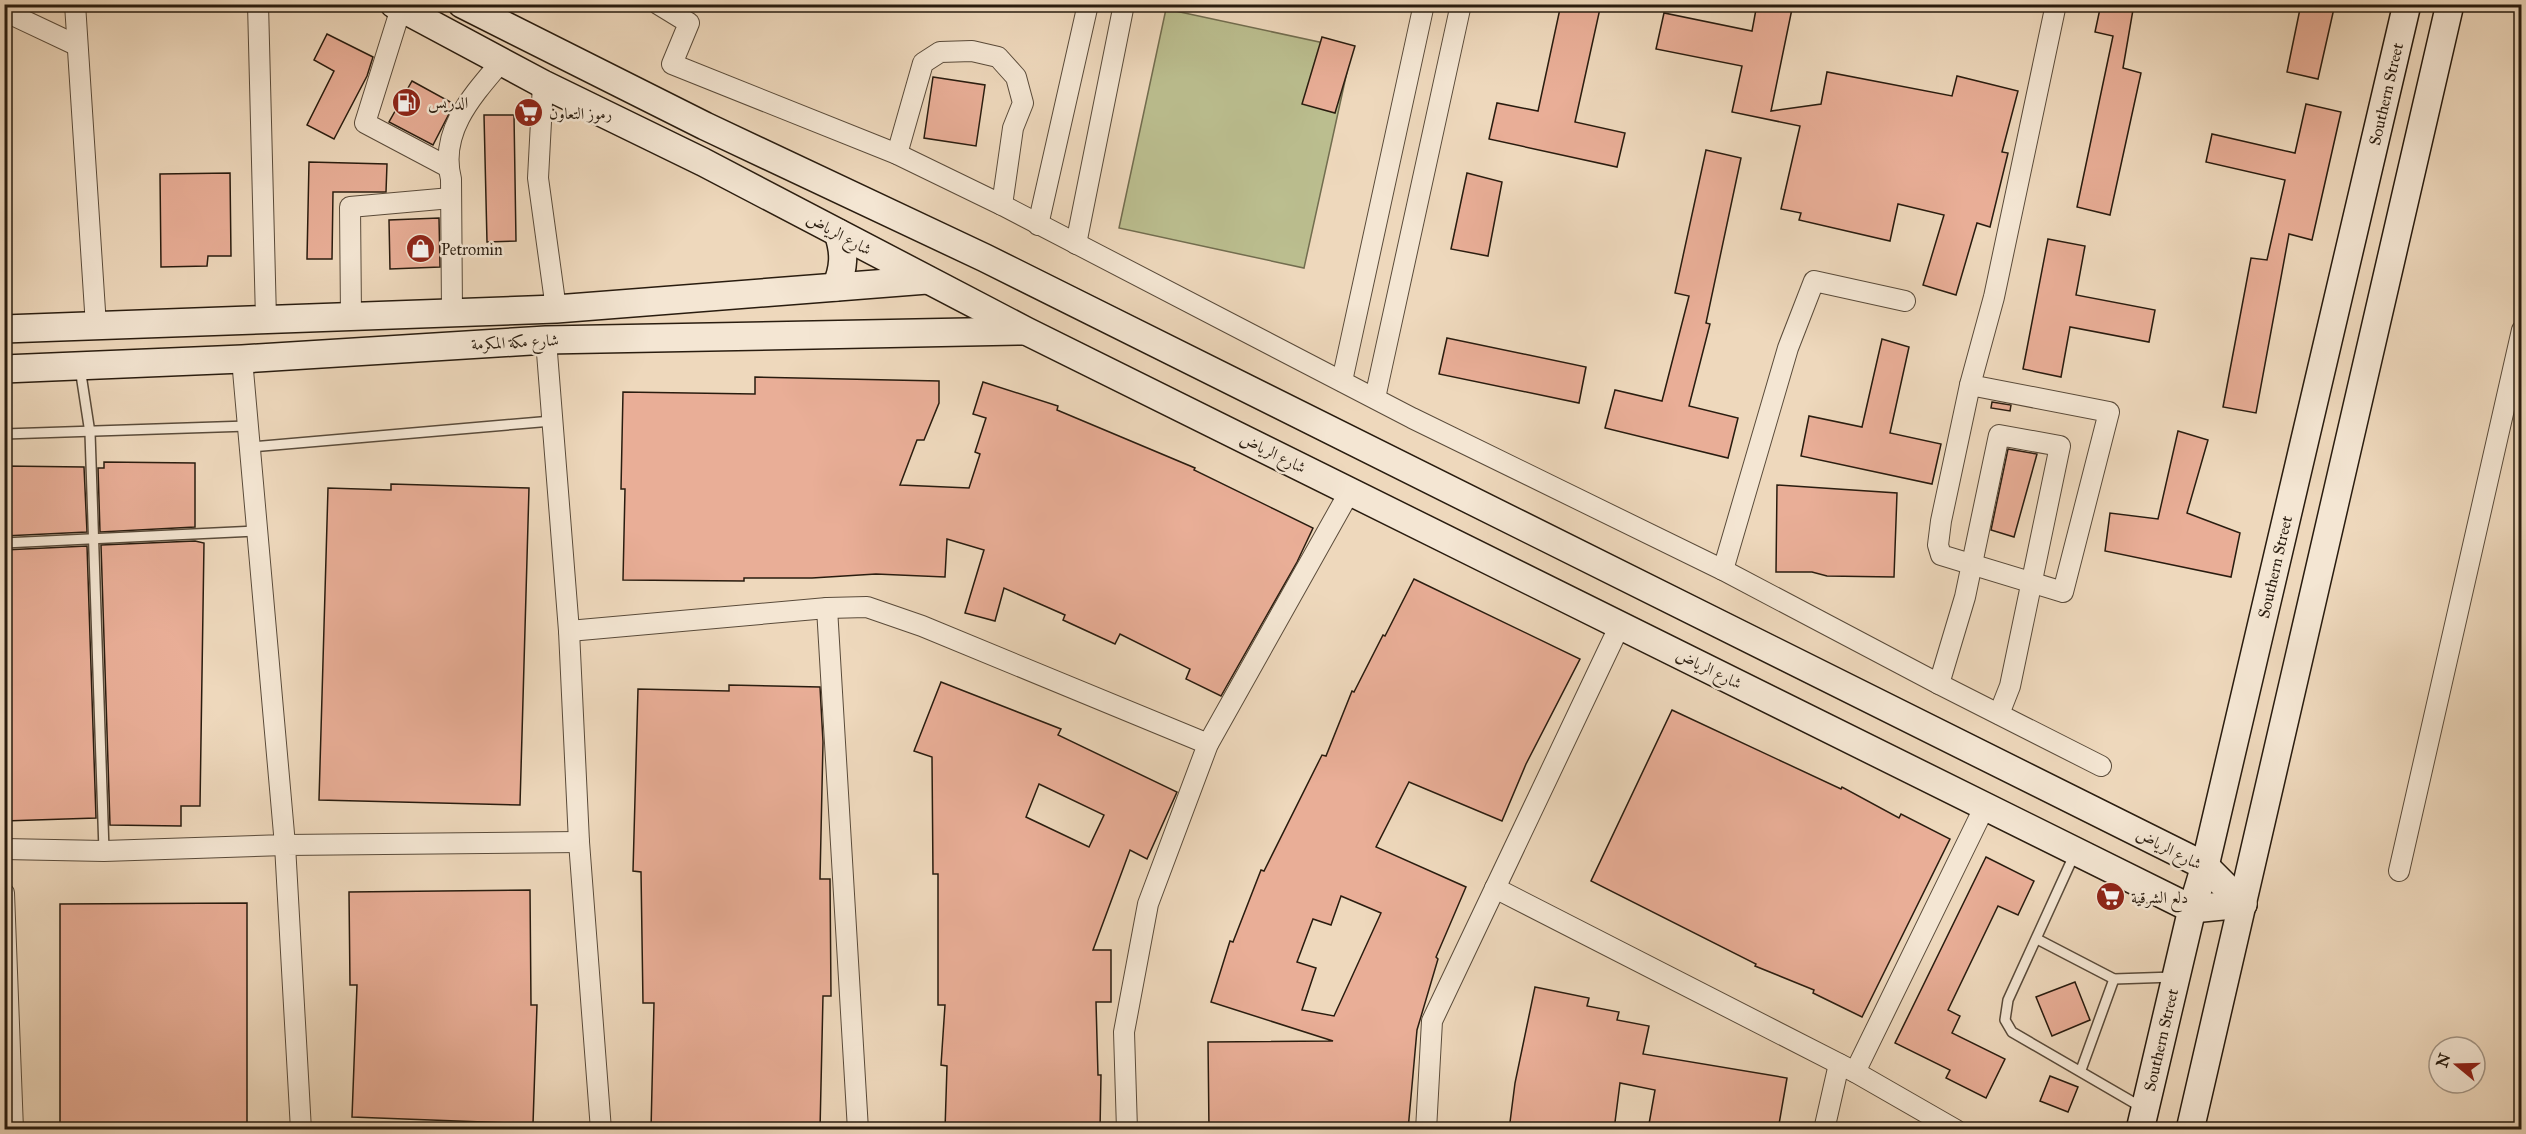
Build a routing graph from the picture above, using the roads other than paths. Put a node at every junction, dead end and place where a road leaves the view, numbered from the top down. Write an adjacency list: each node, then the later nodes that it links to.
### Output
1 (75, 4): 14 (street)
2 (258, 4): 32 (street)
3 (462, 4): 17 (main road, شارع الرياض)
4 (658, 4): 19 (street)
5 (1088, 4): 23 (street)
6 (1124, 4): 25 (street)
7 (1424, 4): 41 (street)
8 (1461, 4): 43 (street)
9 (2056, 4): 42 (street)
10 (2407, 4): 69 (main road, Southern Street)
11 (2450, 4): 73 (main road)
12 (397, 6): 15 (main road, شارع الرياض); 20 (street)
13 (4, 11): 14 (street)
14 (76, 45): 33 (street)
15 (501, 62): 16 (main road, شارع الرياض); 20 (street)
16 (543, 84): 18 (main road, شارع الرياض); 29 (street)
17 (705, 126): 18 (main road); 69 (main road, شارع الرياض)
18 (679, 151): 24 (main road, شارع الرياض)
19 (897, 154): 22 (street); 22 (street)
20 (448, 167): 21 (street)
21 (451, 198): 30 (street); 31 (street)
22 (1002, 205): 23 (street)
23 (1038, 225): 25 (street)
24 (838, 233): 26 (main road, شارع الرياض); 27 (main road)
25 (1076, 244): 41 (street)
26 (927, 280): 27 (main road, شارع مكة المكرمة); 36 (main road, شارع الرياض)
27 (836, 287): 29 (main road, شارع مكة المكرمة)
28 (1905, 301): 54 (street)
29 (556, 309): 30 (main road, شارع مكة المكرمة)
30 (452, 313): 31 (main road, شارع مكة المكرمة)
31 (351, 316): 32 (main road, شارع مكة المكرمة)
32 (266, 320): 33 (main road, شارع مكة المكرمة)
33 (108, 325): 34 (main road, شارع مكة المكرمة); 39 (main road)
34 (4, 329)
35 (2522, 330): 70 (street)
36 (1026, 331): 37 (main road, شارع مكة المكرمة); 49 (main road, شارع الرياض)
37 (546, 340): 38 (main road, شارع مكة المكرمة); 44 (street)
38 (242, 359): 39 (main road, شارع مكة المكرمة); 45 (street)
39 (80, 364): 40 (main road, شارع مكة المكرمة); 46 (lane)
40 (4, 369)
41 (1342, 381): 43 (street)
42 (1970, 385): 53 (street); 55 (street)
43 (1376, 398): 54 (street)
44 (552, 421): 48 (lane); 58 (street)
45 (248, 426): 46 (lane); 48 (street)
46 (90, 433): 47 (lane); 51 (lane)
47 (4, 434)
48 (250, 447): 50 (street)
49 (1350, 491): 57 (main road, شارع الرياض); 61 (street)
50 (257, 531): 51 (lane); 65 (street)
51 (93, 540): 52 (lane); 67 (lane)
52 (4, 543)
53 (1971, 566): 55 (street); 55 (street); 59 (street)
54 (1723, 570): 59 (street)
55 (2031, 584): 60 (street)
56 (827, 608): 58 (street); 61 (street); 84 (street)
57 (1620, 625): 63 (main road, شارع الرياض); 71 (street)
58 (569, 631): 64 (street)
59 (1939, 684): 60 (street)
60 (1999, 714): 62 (street)
61 (1208, 744): 85 (street)
62 (2102, 766)
63 (1985, 806): 68 (main road, شارع الرياض); 78 (street)
64 (579, 842): 65 (street); 83 (street)
65 (285, 845): 67 (street); 82 (street)
66 (4, 849): 67 (street)
67 (104, 851)
68 (2076, 851): 74 (main road, شارع الرياض); 75 (lane)
69 (2205, 866): 73 (main road, شارع الرياض); 74 (main road, Southern Street)
70 (2399, 871)
71 (1495, 888): 78 (street); 86 (street)
72 (4, 893): 81 (street)
73 (2243, 904): 74 (main road); 89 (main road)
74 (2192, 909): 76 (main road, Southern Street)
75 (2037, 939): 77 (lane); 79 (lane)
76 (2176, 977): 77 (lane); 80 (main road, Southern Street)
77 (2114, 980): 79 (lane)
78 (1847, 1068): 87 (street); 88 (street)
79 (2080, 1070): 80 (lane)
80 (2142, 1119)
81 (13, 1130)
82 (301, 1130)
83 (601, 1130)
84 (858, 1130)
85 (1127, 1130)
86 (1426, 1130)
87 (1824, 1130)
88 (1956, 1130)
89 (2190, 1130)

